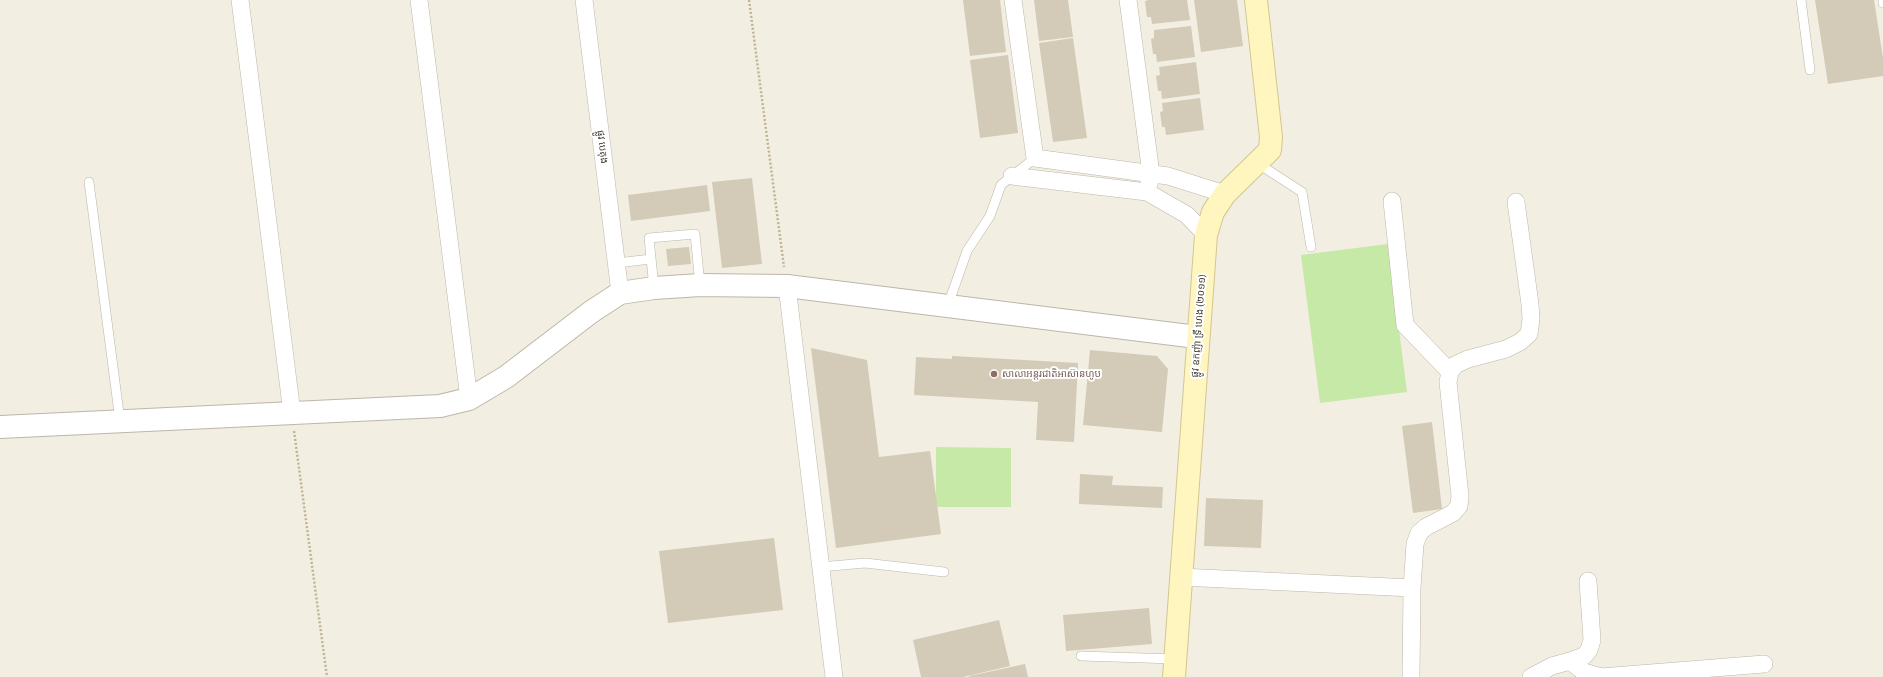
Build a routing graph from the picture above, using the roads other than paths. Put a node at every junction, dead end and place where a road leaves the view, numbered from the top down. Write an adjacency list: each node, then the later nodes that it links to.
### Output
1 (240, 0): 30 (street)
2 (419, 0): 29 (street)
3 (584, 0): 21 (street, ផ្លូវ បេតុង)
4 (1014, 0): 9 (street)
5 (1128, 0): 11 (street)
6 (1256, 0): 10 (main road, ផ្លូវ ឧកញ៉ា ទ្រី ហេង (២០១១))
7 (1801, 0): 8 (lane)
8 (1810, 70)
9 (1035, 158): 11 (street); 12 (lane)
10 (1257, 163): 15 (main road, ផ្លូវ ឧកញ៉ា ទ្រី ហេង (២០១១)); 19 (lane)
11 (1151, 174): 14 (street); 15 (street)
12 (1012, 176): 14 (street); 26 (lane)
13 (89, 182): 31 (lane)
14 (1147, 192): 18 (street)
15 (1225, 194): 18 (main road, ផ្លូវ ឧកញ៉ា ទ្រី ហេង (២០១១))
16 (1392, 201): 28 (street)
17 (1516, 202): 28 (street)
18 (1206, 235): 27 (main road, ផ្លូវ ឧកញ៉ា ទ្រី ហេង (២០១១))
19 (1311, 247)
20 (651, 259): 21 (lane); 22 (lane); 24 (lane)
21 (616, 263): 25 (street, ផ្លូវ បេតុង)
22 (700, 285): 23 (street); 24 (street)
23 (787, 286): 26 (street); 33 (street)
24 (654, 288): 25 (street)
25 (620, 293): 29 (street)
26 (948, 305): 27 (street)
27 (1197, 337): 35 (main road, ផ្លូវ ឧកញ៉ា ទ្រី ហេង (២០១១))
28 (1450, 372): 37 (street)
29 (469, 399): 30 (street)
30 (292, 412): 31 (street)
31 (120, 421): 32 (street)
32 (0, 427)
33 (820, 567): 34 (lane); 42 (street)
34 (944, 572)
35 (1181, 577): 37 (street); 41 (main road, ផ្លូវ ឧកញ៉ា ទ្រី ហេង (២០១១))
36 (1588, 581): 39 (street)
37 (1412, 588): 43 (street)
38 (1081, 656): 41 (lane)
39 (1570, 662): 40 (street); 44 (street)
40 (1764, 664)
41 (1175, 668)
42 (834, 677)
43 (1411, 677)
44 (1531, 677)

